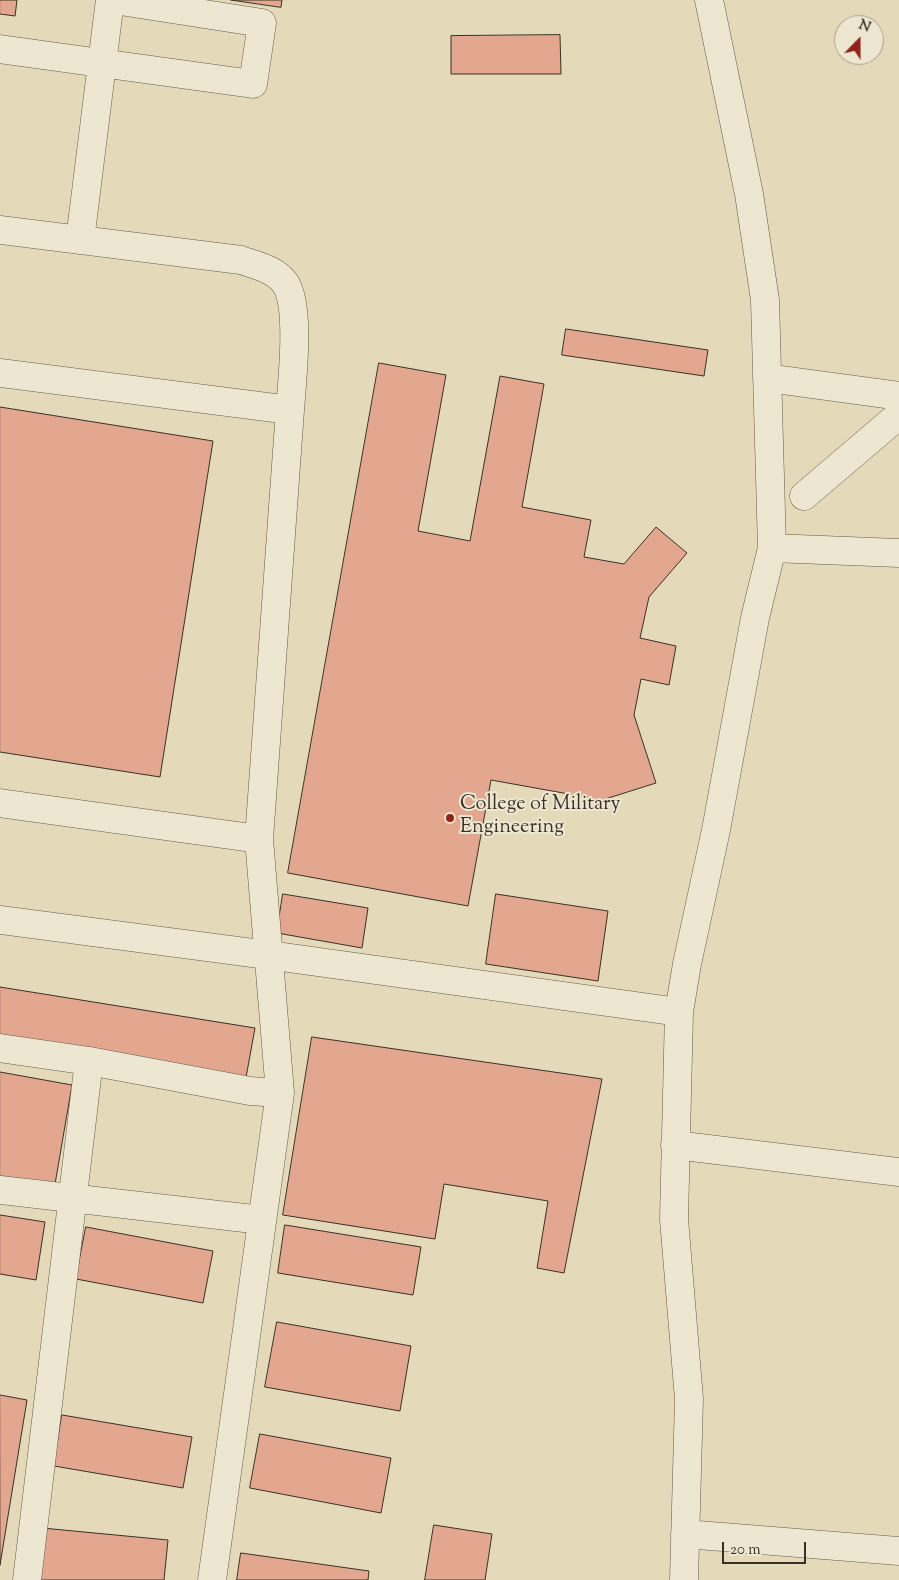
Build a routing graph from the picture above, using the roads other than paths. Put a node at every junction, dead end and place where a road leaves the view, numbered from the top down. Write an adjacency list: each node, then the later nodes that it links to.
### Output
1 (110, 0): 5 (lane)
2 (114, 0): 5 (lane)
3 (709, 0): 9 (lane)
4 (0, 49): 5 (lane)
5 (101, 64): 7 (lane)
6 (0, 230): 7 (lane)
7 (80, 240): 11 (lane)
8 (0, 373): 11 (lane)
9 (767, 378): 10 (lane); 14 (lane)
10 (899, 396)
11 (290, 410): 17 (lane)
12 (899, 415): 13 (lane)
13 (804, 496)
14 (772, 548): 15 (lane); 20 (lane)
15 (899, 553)
16 (0, 803): 17 (lane)
17 (259, 839): 19 (lane)
18 (0, 920): 19 (lane)
19 (268, 954): 20 (lane); 23 (lane)
20 (679, 1012): 24 (lane)
21 (0, 1048): 22 (lane)
22 (89, 1062): 23 (lane); 27 (lane)
23 (280, 1093): 28 (lane)
24 (675, 1145): 25 (lane); 29 (lane)
25 (899, 1172)
26 (0, 1190): 27 (lane)
27 (72, 1200): 28 (lane); 31 (lane)
28 (262, 1220): 32 (lane)
29 (685, 1534): 30 (lane); 33 (lane)
30 (899, 1551)
31 (27, 1580)
32 (212, 1580)
33 (684, 1580)

